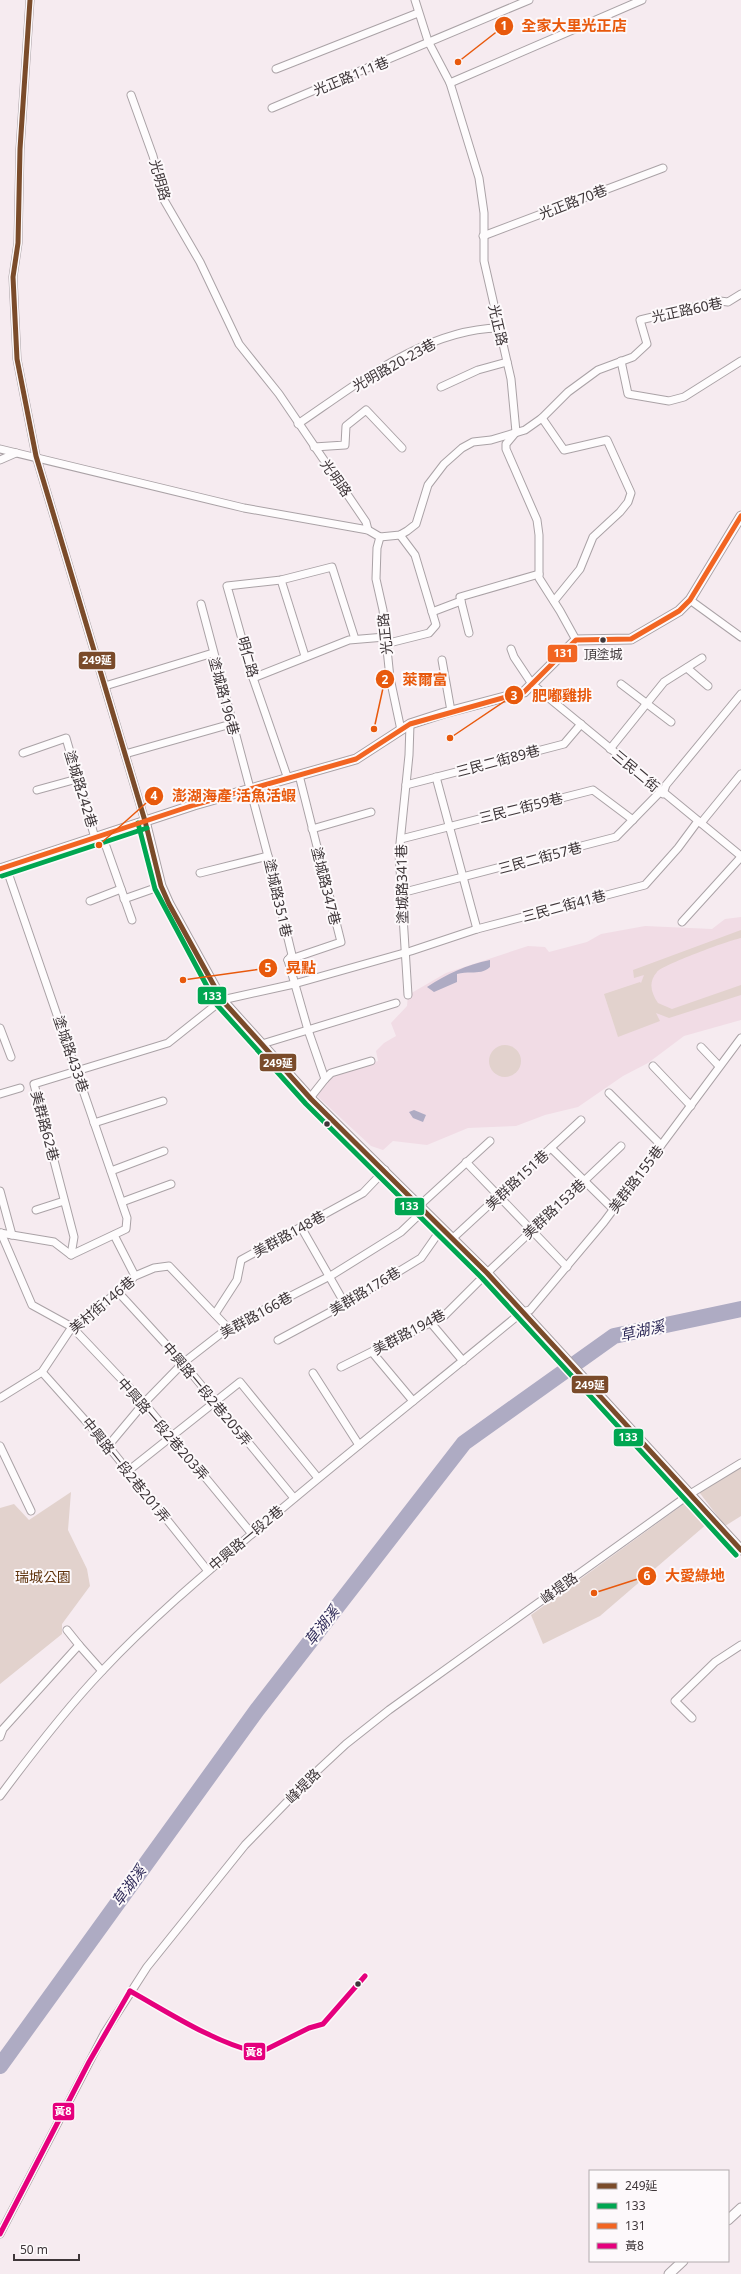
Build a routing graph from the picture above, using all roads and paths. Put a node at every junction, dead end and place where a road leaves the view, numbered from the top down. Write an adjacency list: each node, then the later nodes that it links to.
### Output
1 (30, 0): 26 (street)
2 (415, 0): 5 (street, 光正路)
3 (529, 0): 6 (street, 光正路111巷)
4 (642, 0): 8 (street)
5 (418, 13): 6 (street, 光正路); 7 (street)
6 (430, 43): 8 (street, 光正路); 10 (street, 光正路111巷)
7 (276, 69)
8 (450, 83): 12 (street, 光正路)
9 (131, 96): 20 (street, 光明路)
10 (272, 108)
11 (663, 168): 12 (street, 光正路70巷)
12 (483, 236): 14 (street, 光正路)
13 (741, 294): 15 (street, 光正路60巷)
14 (499, 328): 17 (street, 光正路); 20 (street, 光明路20-23巷)
15 (621, 361): 16 (street); 19 (street, 光正路60巷)
16 (741, 361)
17 (507, 362): 18 (street); 21 (street, 光正路)
18 (441, 387)
19 (542, 418): 21 (street, 光正路60巷); 36 (street)
20 (298, 424): 22 (street, 光明路)
21 (516, 432): 30 (street, 光正路60巷); 32 (street)
22 (314, 447): 23 (street); 29 (street, 光明路)
23 (402, 448)
24 (0, 449): 25 (street)
25 (16, 453): 26 (street); 27 (street)
26 (36, 456): 29 (street); 55 (street)
27 (0, 460)
28 (741, 516): 34 (street)
29 (368, 530): 31 (street)
30 (400, 535): 31 (street); 38 (street)
31 (380, 537): 42 (street, 光正路)
32 (539, 574): 35 (street); 36 (street)
33 (281, 580): 41 (street); 46 (street); 52 (street, 明仁路)
34 (690, 600): 40 (street); 43 (street)
35 (461, 601): 38 (street); 39 (street)
36 (554, 601): 43 (street)
37 (200, 604): 45 (street, 塗城路196巷)
38 (432, 612): 42 (street)
39 (469, 634)
40 (741, 637)
41 (355, 639): 42 (street); 46 (street)
42 (385, 640): 64 (street, 光正路)
43 (576, 640): 53 (street)
44 (511, 649): 48 (street, 三民二街)
45 (213, 653): 55 (street); 61 (street, 塗城路196巷)
46 (305, 656): 52 (street)
47 (506, 656): 48 (street)
48 (514, 657): 53 (street, 三民二街)
49 (702, 658): 51 (street)
50 (442, 660): 59 (street)
51 (687, 668): 56 (street); 58 (street)
52 (253, 678): 72 (street, 明仁路)
53 (532, 684): 59 (street); 63 (street, 三民二街)
54 (621, 684): 58 (street)
55 (105, 686): 67 (street)
56 (708, 686)
57 (741, 694): 76 (street, 三民二街57巷)
58 (646, 704): 60 (street); 65 (street)
59 (451, 711): 62 (street)
60 (671, 722)
61 (231, 724): 67 (street); 74 (street, 塗城路196巷)
62 (410, 724): 64 (street); 73 (street, 塗城路341巷)
63 (581, 724): 65 (street, 三民二街); 70 (street, 三民二街89巷)
64 (401, 730): 69 (street)
65 (610, 749): 76 (street, 三民二街)
66 (23, 753): 71 (street, 塗城路242巷)
67 (125, 754): 78 (street)
68 (741, 774): 80 (street, 三民二街41巷)
69 (299, 775): 72 (street); 82 (street, 塗城路347巷)
70 (436, 777): 73 (street, 三民二街89巷); 81 (street)
71 (76, 779): 75 (street); 83 (street, 塗城路242巷)
72 (288, 779): 74 (street)
73 (406, 785): 84 (street, 塗城路341巷)
74 (250, 788): 78 (street); 85 (street, 塗城路351巷)
75 (37, 790)
76 (662, 793): 79 (street, 三民二街57巷); 80 (street, 三民二街)
77 (371, 812): 82 (street)
78 (145, 820): 83 (street); 90 (street)
79 (633, 820): 81 (street, 三民二街59巷); 89 (street, 三民二街57巷)
80 (700, 822): 86 (street, 三民二街); 97 (street, 三民二街41巷)
81 (450, 826): 84 (street, 三民二街59巷); 89 (street)
82 (312, 829): 99 (street, 塗城路347巷)
83 (99, 837): 87 (street); 91 (street, 塗城路242巷)
84 (401, 839): 92 (street, 塗城路341巷)
85 (268, 856): 88 (street); 99 (street, 塗城路351巷)
86 (741, 857): 96 (street)
87 (3, 868): 113 (street, 塗城路433巷)
88 (200, 873)
89 (463, 879): 92 (street, 三民二街57巷); 97 (street)
90 (161, 886): 93 (street); 102 (street)
91 (121, 889): 93 (street, 塗城路242巷); 94 (street)
92 (401, 893): 98 (street, 塗城路341巷)
93 (124, 899): 95 (street, 塗城路242巷)
94 (90, 901)
95 (132, 920)
96 (682, 922)
97 (477, 929): 98 (street, 三民二街41巷)
98 (405, 952): 100 (street, 三民二街41巷); 101 (street, 塗城路341巷)
99 (288, 960): 100 (street, 塗城路351巷)
100 (294, 984): 102 (street, 三民二街41巷); 105 (street, 塗城路351巷)
101 (408, 995)
102 (222, 1000): 107 (street); 113 (street, 美群路62巷)
103 (396, 1003): 105 (street)
104 (0, 1028): 109 (street)
105 (308, 1030): 107 (street); 114 (street, 塗城路351巷)
106 (741, 1038): 112 (street, 美群路155巷)
107 (262, 1044): 118 (street)
108 (701, 1047): 112 (street)
109 (10, 1057)
110 (371, 1061): 114 (street)
111 (653, 1066): 120 (street)
112 (719, 1066): 120 (street, 美群路155巷)
113 (77, 1071): 122 (street, 塗城路433巷); 135 (street, 美群路62巷)
114 (325, 1079): 118 (street)
115 (20, 1088): 117 (street)
116 (609, 1093): 124 (street)
117 (0, 1094)
118 (310, 1098): 129 (street)
119 (163, 1101): 122 (street)
120 (691, 1106): 124 (street, 美群路155巷)
121 (581, 1120): 126 (street, 美群路151巷)
122 (94, 1123): 130 (street, 塗城路433巷)
123 (490, 1141): 128 (street, 美群路166巷)
124 (661, 1145): 138 (street, 美群路155巷)
125 (622, 1146): 131 (street, 美群路153巷)
126 (551, 1148): 131 (street); 134 (street, 美群路151巷)
127 (164, 1151): 130 (street)
128 (466, 1162): 134 (street); 137 (street, 美群路166巷)
129 (385, 1170): 137 (street); 140 (street, 美群路148巷)
130 (111, 1171): 136 (street, 塗城路433巷)
131 (584, 1181): 138 (street); 142 (street, 美群路153巷)
132 (171, 1184): 136 (street)
133 (0, 1190): 144 (street)
134 (499, 1196): 142 (street); 146 (street, 美群路151巷)
135 (64, 1201): 139 (street); 147 (street, 美群路62巷)
136 (122, 1202): 145 (street, 塗城路433巷)
137 (422, 1207): 141 (street); 151 (street, 美群路166巷)
138 (613, 1209): 148 (street, 美群路155巷)
139 (36, 1210)
140 (301, 1227): 151 (street); 155 (street, 美群路148巷)
141 (442, 1228): 146 (street); 153 (street, 美群路176巷)
142 (532, 1230): 148 (street); 149 (street, 美群路153巷)
143 (0, 1233): 144 (street); 157 (street, 中興路一段2巷203弄)
144 (12, 1235): 147 (street)
145 (114, 1235): 147 (street); 150 (street)
146 (452, 1239): 149 (street)
147 (71, 1255)
148 (568, 1267): 154 (street, 美群路155巷)
149 (487, 1273): 154 (street); 156 (street, 美群路194巷)
150 (135, 1276): 152 (street, 美村街146巷); 155 (street, 美村街146巷)
151 (329, 1276): 153 (street); 158 (street, 美群路166巷)
152 (118, 1292): 157 (street, 美村街146巷); 162 (street, 中興路一段2巷205弄)
153 (345, 1304): 159 (street, 美群路176巷)
154 (522, 1312): 161 (street, 中興路一段2巷); 177 (street)
155 (215, 1314): 158 (street, 美村街146巷)
156 (431, 1323): 160 (street, 美群路194巷); 161 (street)
157 (72, 1327): 164 (street, 美村街146巷); 169 (street, 中興路一段2巷203弄)
158 (228, 1328): 162 (street, 美群路166巷)
159 (278, 1340)
160 (372, 1352): 163 (street, 美群路194巷); 167 (street)
161 (463, 1361): 167 (street, 中興路一段2巷)
162 (183, 1363): 168 (street, 中興路一段2巷205弄); 169 (street, 美群路166巷)
163 (342, 1367)
164 (42, 1372): 166 (street, 美村街146巷); 173 (street, 中興路一段2巷201弄)
165 (314, 1373): 171 (street)
166 (0, 1398)
167 (413, 1401): 171 (street, 中興路一段2巷)
168 (216, 1402): 170 (street); 176 (street); 178 (street, 中興路一段2巷205弄)
169 (144, 1403): 170 (street, 中興路一段2巷203弄); 173 (street, 美群路166巷)
170 (171, 1436): 175 (street); 180 (street, 中興路一段2巷203弄)
171 (359, 1445): 176 (street, 中興路一段2巷)
172 (0, 1446): 179 (street)
173 (108, 1446): 175 (street, 中興路一段2巷201弄)
174 (741, 1464): 177 (street, 峰堤路)
175 (128, 1471): 182 (street, 中興路一段2巷201弄)
176 (318, 1478): 178 (street, 中興路一段2巷)
177 (690, 1494): 181 (street); 193 (street, 峰堤路)
178 (294, 1498): 180 (street, 中興路一段2巷)
179 (31, 1511)
180 (252, 1534): 182 (street, 中興路一段2巷)
181 (741, 1550)
182 (208, 1571): 186 (street, 中興路一段2巷)
183 (67, 1630): 184 (street)
184 (79, 1645): 186 (street); 188 (street)
185 (741, 1645): 187 (street)
186 (102, 1671): 190 (street, 中興路一段2巷)
187 (692, 1718)
188 (2, 1728): 189 (street)
189 (0, 1737)
190 (0, 1796)
191 (741, 2208): 192 (street)
192 (729, 2219)
193 (0, 2234)
194 (682, 2262): 195 (street)
195 (669, 2274)

